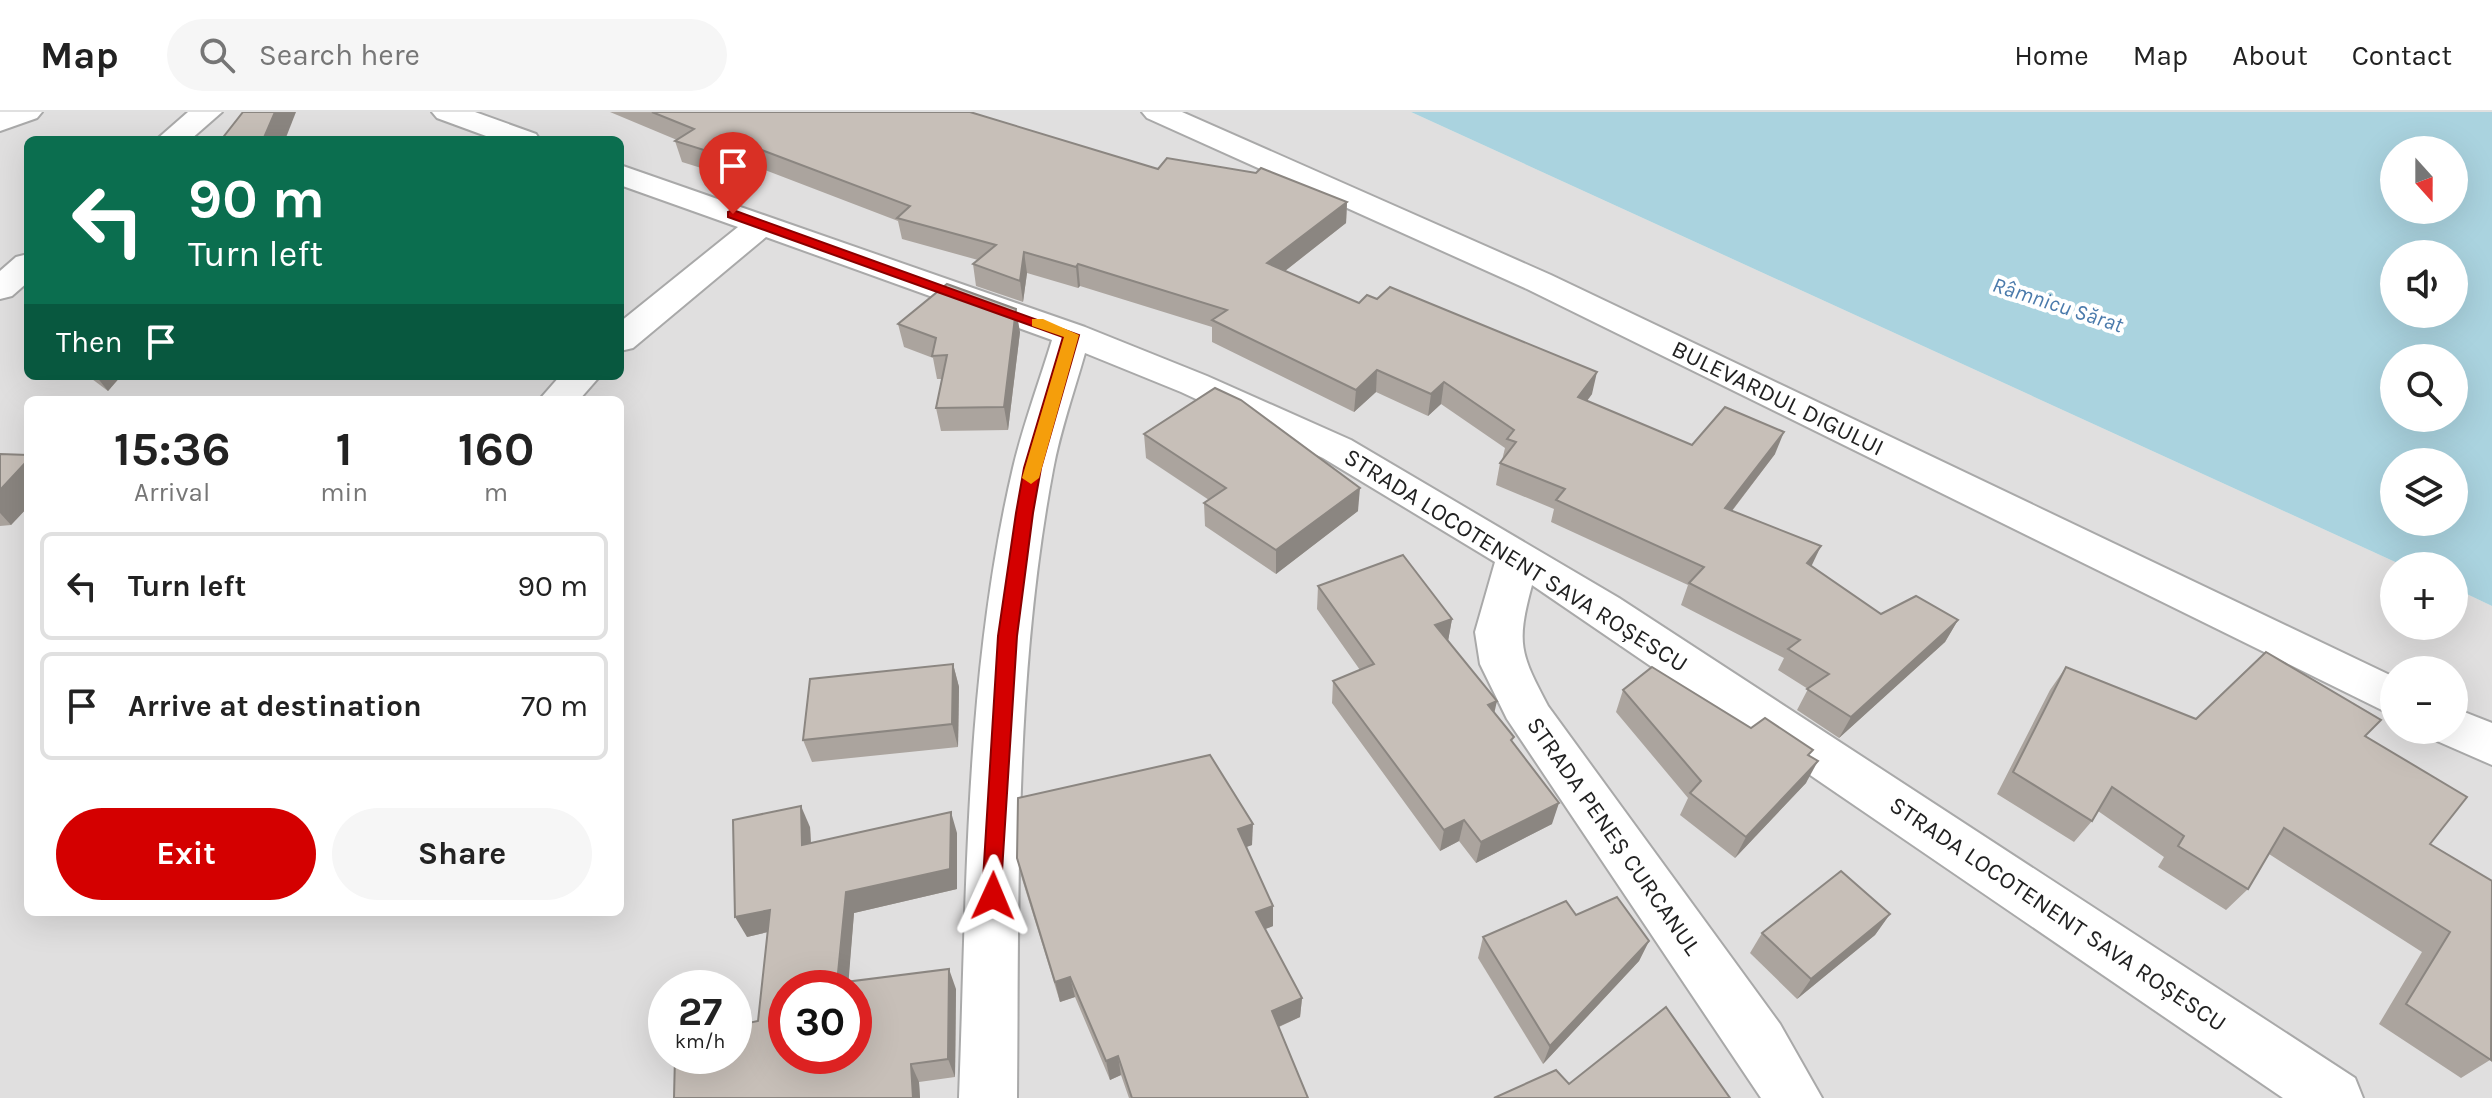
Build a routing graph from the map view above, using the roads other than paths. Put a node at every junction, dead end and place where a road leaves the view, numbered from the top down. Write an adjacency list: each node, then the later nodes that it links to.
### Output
1 (27, 112): 5 (street)
2 (207, 112): 6 (street)
3 (447, 112): 7 (street)
4 (1157, 112): 17 (street, BULEVARDUL DIGULUI)
5 (0, 122)
6 (176, 136)
7 (514, 136)
8 (624, 175): 9 (street, STRADA LOCOTENENT SAVA ROȘESCU)
9 (762, 224): 12 (street, STRADA LOCOTENENT SAVA ROȘESCU); 13 (street)
10 (24, 268): 11 (street)
11 (0, 289)
12 (1072, 335): 16 (street, STRADA LOCOTENENT SAVA ROȘESCU); 20 (street)
13 (624, 337)
14 (577, 380): 15 (street)
15 (562, 396)
16 (1518, 556): 21 (street, STRADA PENEȘ CURCANUL); 22 (street, STRADA LOCOTENENT SAVA ROȘESCU)
17 (2380, 691)
18 (2468, 734): 19 (street)
19 (2492, 745)
20 (988, 1098)
21 (1793, 1098)
22 (2334, 1098)

